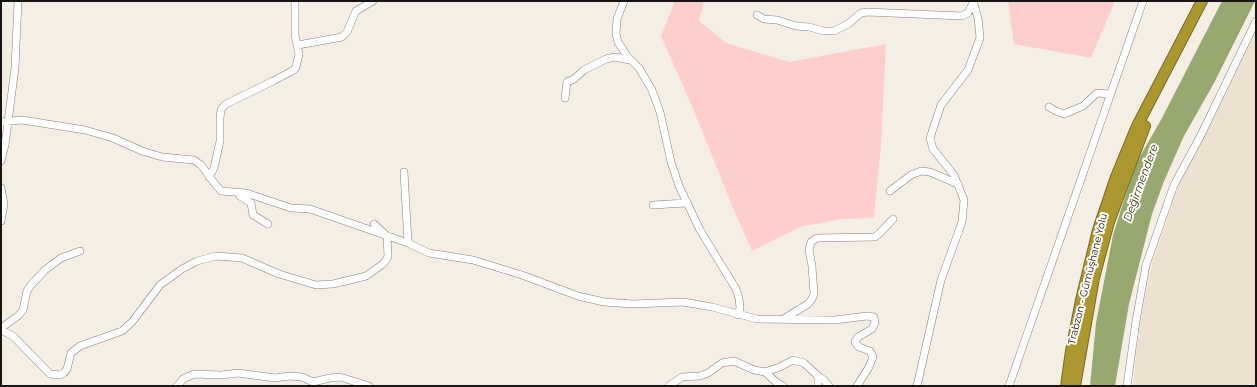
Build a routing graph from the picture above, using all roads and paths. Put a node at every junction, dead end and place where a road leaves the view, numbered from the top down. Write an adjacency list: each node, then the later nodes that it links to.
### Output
1 (18, 1): 16 (street)
2 (295, 1): 11 (street)
3 (373, 1): 11 (street)
4 (624, 1): 12 (street)
5 (1143, 1): 13 (street)
6 (1202, 1): 47 (highway, Trabzon - Gümüşhane Yolu)
7 (1209, 1): 48 (highway, Trabzon - Gümüşhane Yolu)
8 (973, 2): 9 (street); 20 (street)
9 (757, 15)
10 (1256, 21): 49 (street)
11 (298, 45): 19 (street)
12 (634, 61): 14 (street); 24 (street)
13 (1110, 94): 15 (street); 46 (street)
14 (564, 98)
15 (1049, 107)
16 (4, 122): 17 (street); 19 (street)
17 (1, 161)
18 (404, 172): 31 (street)
19 (209, 177): 23 (street)
20 (958, 184): 22 (street); 45 (street)
21 (1, 188): 27 (street)
22 (890, 191)
23 (238, 193): 28 (street); 30 (street)
24 (686, 203): 25 (street); 33 (street)
25 (653, 205)
26 (893, 219): 34 (street)
27 (1, 221)
28 (268, 224)
29 (374, 224): 30 (street)
30 (387, 236): 31 (street); 35 (street)
31 (408, 243): 33 (street)
32 (80, 251): 35 (street)
33 (738, 315): 34 (street)
34 (783, 319): 44 (street)
35 (1, 329)
36 (765, 372): 37 (street); 40 (street); 41 (street)
37 (818, 376): 42 (street); 43 (street)
38 (177, 386): 39 (street)
39 (369, 386)
40 (669, 386)
41 (783, 386)
42 (818, 386)
43 (829, 386)
44 (857, 386)
45 (917, 386)
46 (1009, 386)
47 (1066, 386)
48 (1075, 386)
49 (1127, 386)

